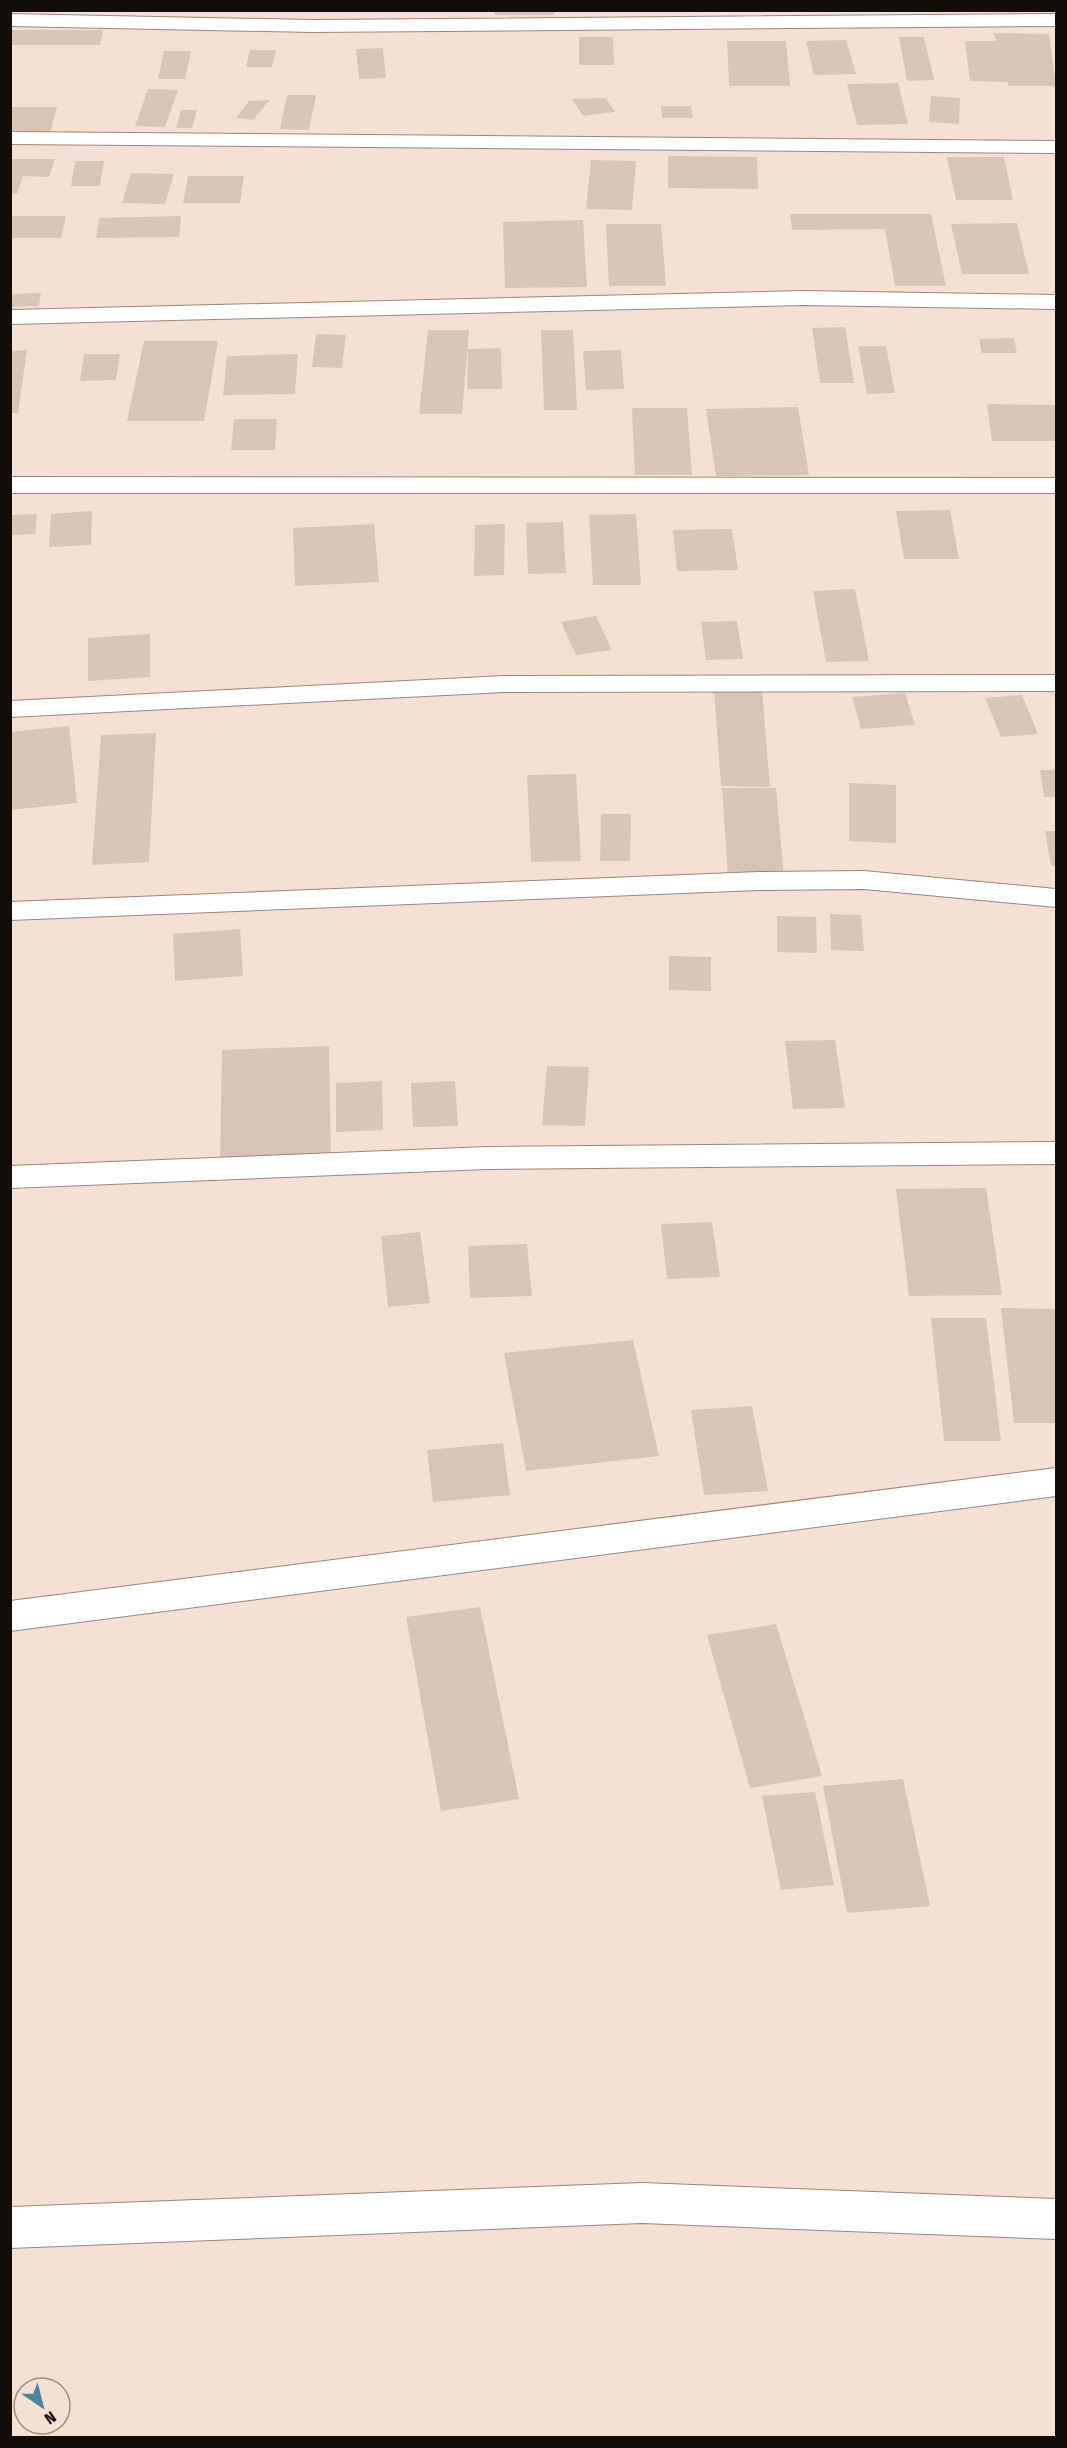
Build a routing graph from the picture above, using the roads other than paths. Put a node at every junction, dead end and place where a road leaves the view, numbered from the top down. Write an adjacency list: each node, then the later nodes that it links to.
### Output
1 (10, 20): 2 (street)
2 (1056, 20)
3 (10, 138): 4 (street)
4 (1056, 147)
5 (1056, 302): 6 (street)
6 (10, 317)
7 (10, 485): 8 (street)
8 (1056, 486)
9 (1056, 683): 10 (street)
10 (10, 710)
11 (1056, 898): 12 (street)
12 (10, 911)
13 (1056, 1153): 14 (street)
14 (10, 1177)
15 (1056, 1482): 16 (street)
16 (10, 1616)
17 (1056, 2219): 18 (street)
18 (10, 2228)

